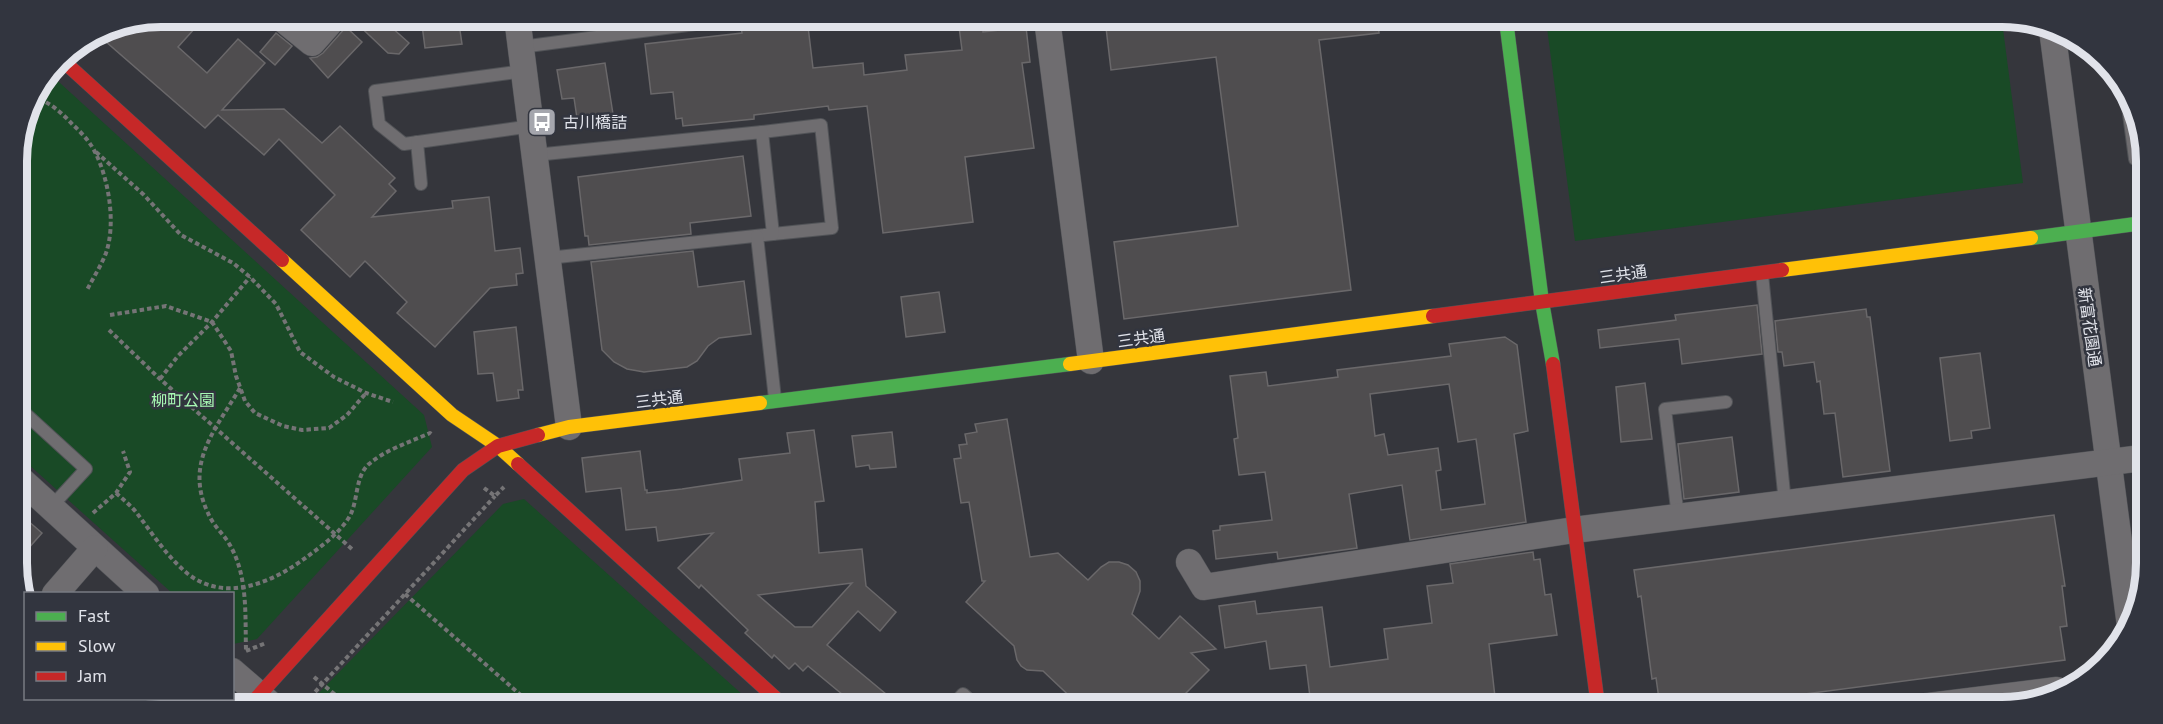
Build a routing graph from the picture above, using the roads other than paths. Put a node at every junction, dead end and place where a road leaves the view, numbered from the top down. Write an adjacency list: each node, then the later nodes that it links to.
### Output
1 (292, 27): 2 (street)
2 (326, 27)
3 (519, 27): 8 (street)
4 (690, 27): 8 (lane)
5 (1048, 27): 24 (street)
6 (1507, 27): 23 (street)
7 (2053, 37): 18 (street, 新富花園通)
8 (523, 59): 11 (street); 13 (lane)
9 (68, 65): 29 (street)
10 (2130, 123): 15 (lane)
11 (532, 126): 13 (lane); 14 (street)
12 (762, 132): 14 (lane); 19 (lane); 19 (lane)
13 (417, 142): 16 (lane)
14 (535, 155): 21 (street)
15 (2136, 159)
16 (421, 184)
17 (2136, 224): 18 (street, 三共通)
18 (2077, 230): 22 (street, 三共通); 31 (street, 新富花園通)
19 (773, 234): 20 (lane)
20 (757, 236): 21 (lane); 25 (lane)
21 (548, 258): 28 (street)
22 (1762, 272): 23 (street, 三共通); 33 (lane)
23 (1542, 302): 24 (street, 三共通); 36 (street)
24 (1092, 361): 25 (street, 三共通)
25 (775, 400): 28 (street, 三共通)
26 (1726, 402): 35 (lane)
27 (27, 415): 34 (lane)
28 (569, 427): 29 (street, 三共通)
29 (498, 446): 45 (street, 三共通); 46 (street)
30 (2136, 459): 31 (street)
31 (2108, 462): 33 (street); 39 (street, 新富花園通)
32 (27, 485): 34 (street)
33 (1785, 503): 35 (street)
34 (51, 507): 37 (street)
35 (1678, 517): 36 (street)
36 (1574, 530): 38 (street); 47 (street)
37 (95, 548): 40 (street); 41 (street)
38 (1189, 562)
39 (2133, 589)
40 (58, 592)
41 (144, 592)
42 (234, 673): 44 (street)
43 (2031, 693): 48 (street)
44 (257, 697)
45 (262, 697)
46 (774, 697)
47 (1597, 697)
48 (2002, 697)

